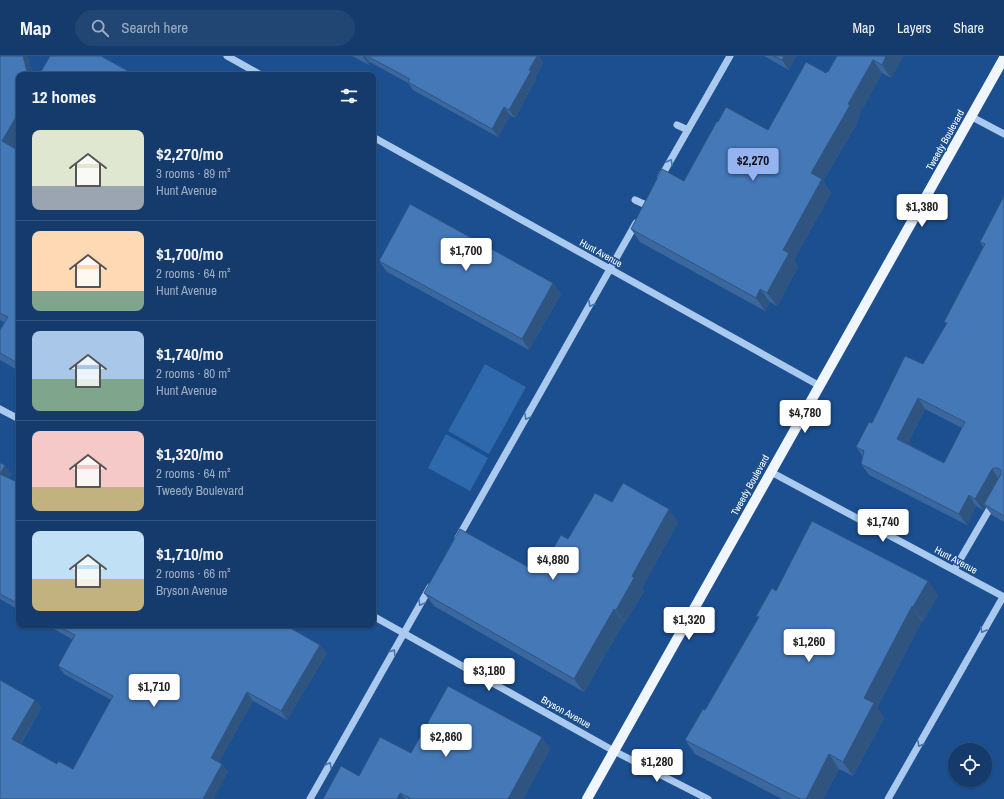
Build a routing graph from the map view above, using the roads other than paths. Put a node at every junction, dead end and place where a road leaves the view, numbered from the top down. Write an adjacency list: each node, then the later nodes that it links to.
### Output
1 (227, 56): 4 (street)
2 (730, 56): 7 (street)
3 (1004, 58): 5 (main road, Tweedy Boulevard)
4 (256, 72)
5 (972, 117): 8 (street); 15 (main road, Tweedy Boulevard)
6 (677, 124): 7 (street)
7 (688, 130): 10 (street, one-way to 7)
8 (1004, 134)
9 (376, 139): 14 (street, Hunt Avenue)
10 (657, 185)
11 (649, 198): 13 (street)
12 (635, 200): 13 (street)
13 (642, 212): 14 (street)
14 (610, 270): 15 (street, Hunt Avenue); 20 (street, one-way to 20)
15 (820, 386): 18 (main road, Tweedy Boulevard)
16 (0, 409): 17 (street)
17 (16, 417)
18 (771, 472): 21 (street, Hunt Avenue); 26 (main road, Tweedy Boulevard)
19 (997, 496): 21 (street)
20 (456, 541)
21 (954, 570): 23 (street, Hunt Avenue)
22 (433, 583): 25 (street, one-way to 25)
23 (1003, 597): 30 (street, one-way to 30)
24 (376, 618): 25 (street, Bryson Avenue)
25 (404, 634): 26 (street, Bryson Avenue); 27 (street, one-way to 25)
26 (614, 751): 28 (main road, Tweedy Boulevard); 29 (street, Bryson Avenue)
27 (310, 799)
28 (588, 799)
29 (708, 799)
30 (888, 799)

